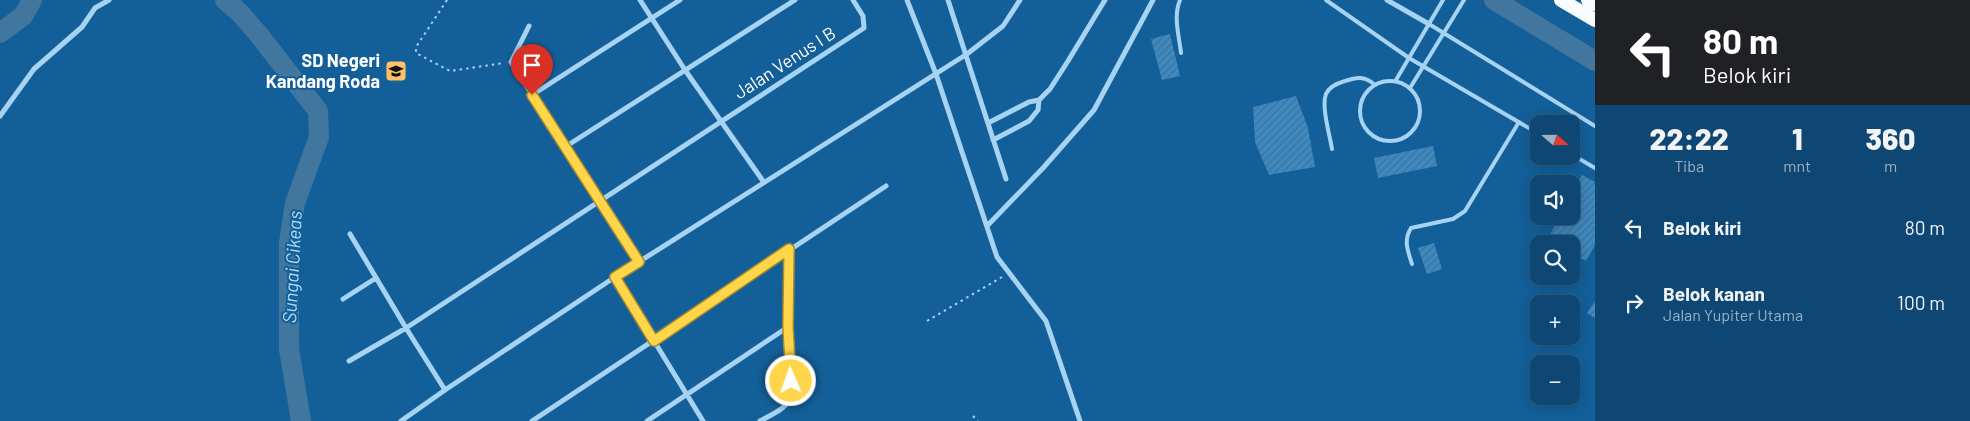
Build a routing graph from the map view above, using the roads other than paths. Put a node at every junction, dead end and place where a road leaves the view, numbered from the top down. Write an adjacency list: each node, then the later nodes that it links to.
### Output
1 (110, 0): 35 (street)
2 (640, 0): 19 (street)
3 (680, 0): 19 (street)
4 (795, 0): 28 (street)
5 (853, 0): 36 (street, Jalan Venus I B)
6 (907, 0): 29 (street)
7 (948, 0): 25 (street)
8 (1020, 0): 25 (street)
9 (1105, 0): 34 (street)
10 (1153, 0): 50 (street)
11 (1180, 0): 24 (lane)
12 (1326, 0): 26 (lane)
13 (1387, 0): 21 (street)
14 (1443, 0): 21 (lane)
15 (1464, 0): 23 (lane)
16 (1561, 0): 20 (highway)
17 (1588, 0): 18 (highway)
18 (1595, 4)
19 (653, 19): 28 (street); 33 (street)
20 (1595, 20)
21 (1429, 24): 23 (lane); 26 (lane)
22 (529, 26): 33 (street)
23 (1444, 34): 27 (lane); 39 (lane)
24 (1181, 53)
25 (967, 54): 29 (street); 38 (street)
26 (1409, 58): 27 (lane); 30 (lane)
27 (1423, 66): 32 (lane); 37 (lane)
28 (685, 70): 36 (street); 42 (street)
29 (936, 74): 47 (street); 50 (street)
30 (1396, 80): 31 (lane); 32 (lane)
31 (1374, 84): 32 (lane); 43 (lane)
32 (1410, 88)
33 (532, 95): 42 (street)
34 (1039, 100): 38 (street); 41 (street)
35 (0, 116)
36 (721, 121): 47 (street); 49 (street, Jalan Venus I B)
37 (1519, 122): 40 (lane); 54 (lane)
38 (988, 123): 41 (street)
39 (1595, 126)
40 (1530, 129)
41 (993, 140): 46 (street)
42 (565, 147): 49 (street)
43 (1332, 149)
44 (1580, 159): 45 (lane)
45 (1595, 168)
46 (1006, 179)
47 (763, 181): 53 (street)
48 (886, 186): 52 (street)
49 (599, 202): 53 (street); 59 (street, Jalan Venus I B)
50 (988, 225): 69 (street)
51 (350, 234): 56 (street)
52 (789, 249): 58 (street); 60 (street)
53 (639, 262): 55 (street)
54 (1412, 264)
55 (615, 277): 60 (street); 62 (street)
56 (376, 278): 57 (street); 59 (street)
57 (344, 299)
58 (788, 327): 63 (street); 68 (street)
59 (406, 328): 61 (street, Jalan Venus I B); 62 (street)
60 (654, 341): 63 (street); 65 (street)
61 (349, 361)
62 (445, 390): 64 (street)
63 (687, 396): 66 (street); 67 (street)
64 (401, 421)
65 (532, 421)
66 (647, 421)
67 (703, 421)
68 (760, 421)
69 (1080, 421)

